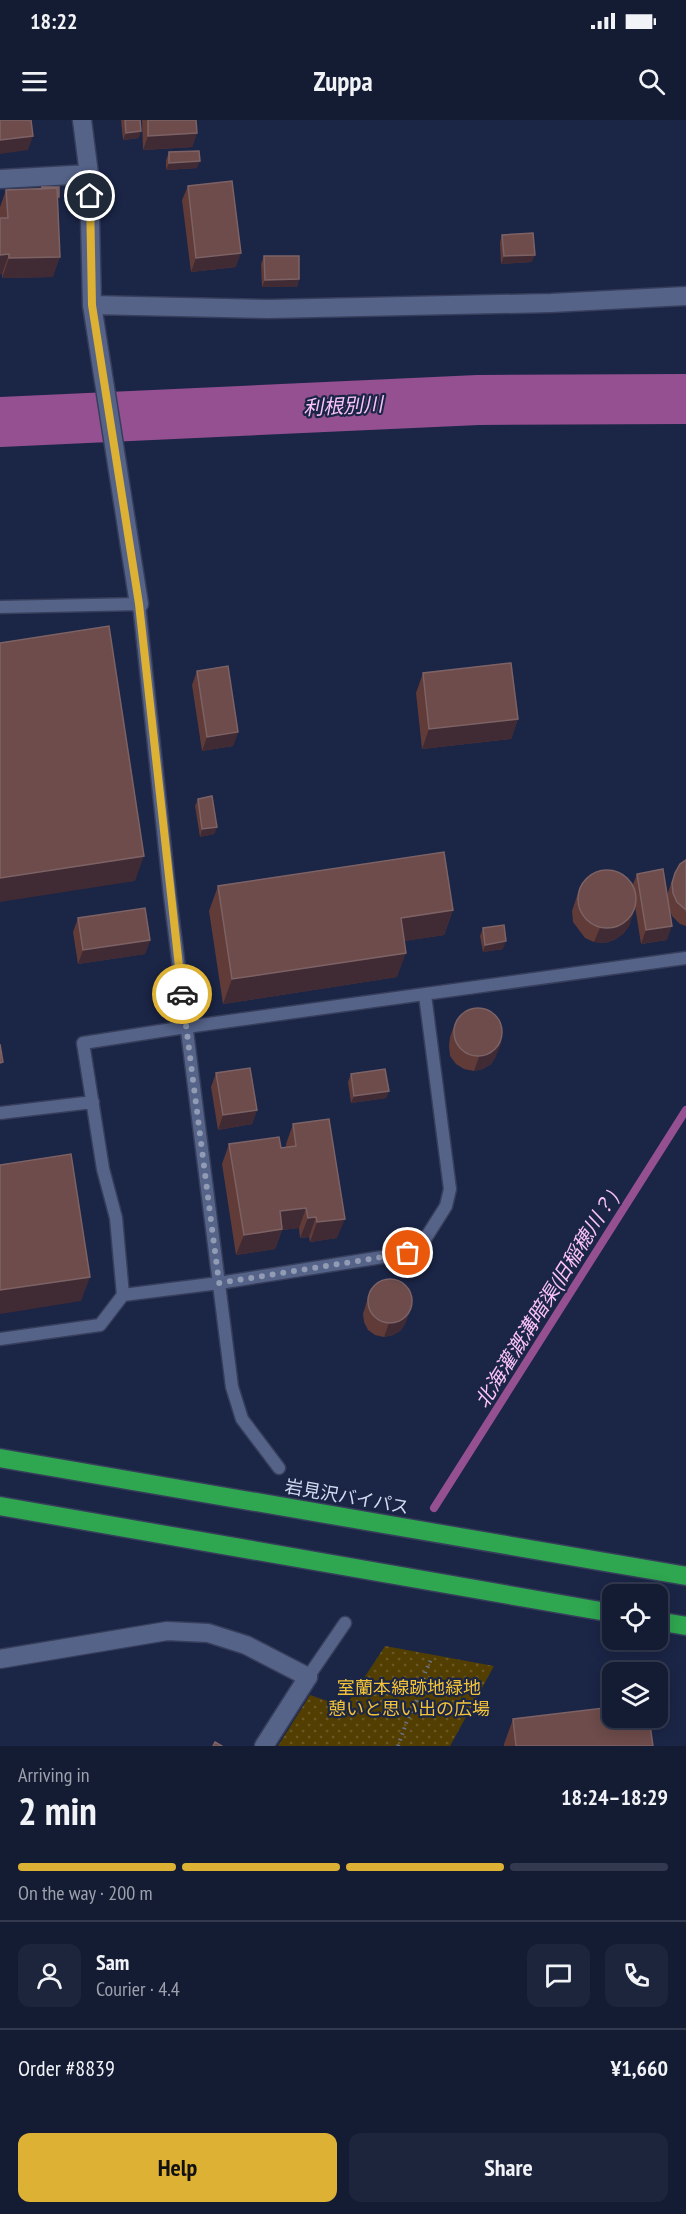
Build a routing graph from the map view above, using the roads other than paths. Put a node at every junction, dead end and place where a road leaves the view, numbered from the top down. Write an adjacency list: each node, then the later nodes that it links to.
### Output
1 (82, 120): 2 (street)
2 (89, 174): 3 (street); 5 (street)
3 (0, 179)
4 (686, 296): 5 (street)
5 (93, 314): 6 (street)
6 (139, 604): 7 (lane); 10 (lane)
7 (0, 607)
8 (686, 958): 9 (lane)
9 (425, 994): 10 (lane); 13 (lane)
10 (186, 1027): 11 (lane); 13 (lane)
11 (93, 1102): 12 (lane); 14 (lane)
12 (0, 1113)
13 (219, 1283): 14 (lane); 17 (lane)
14 (123, 1295): 15 (lane)
15 (0, 1339)
16 (0, 1458): 19 (highway, 岩見沢バイパス)
17 (279, 1468)
18 (0, 1506): 20 (highway)
19 (686, 1576)
20 (602, 1611)
21 (345, 1623): 25 (lane)
22 (668, 1623): 23 (highway)
23 (686, 1626)
24 (0, 1659): 25 (street)
25 (308, 1677): 26 (street)
26 (264, 1746)

